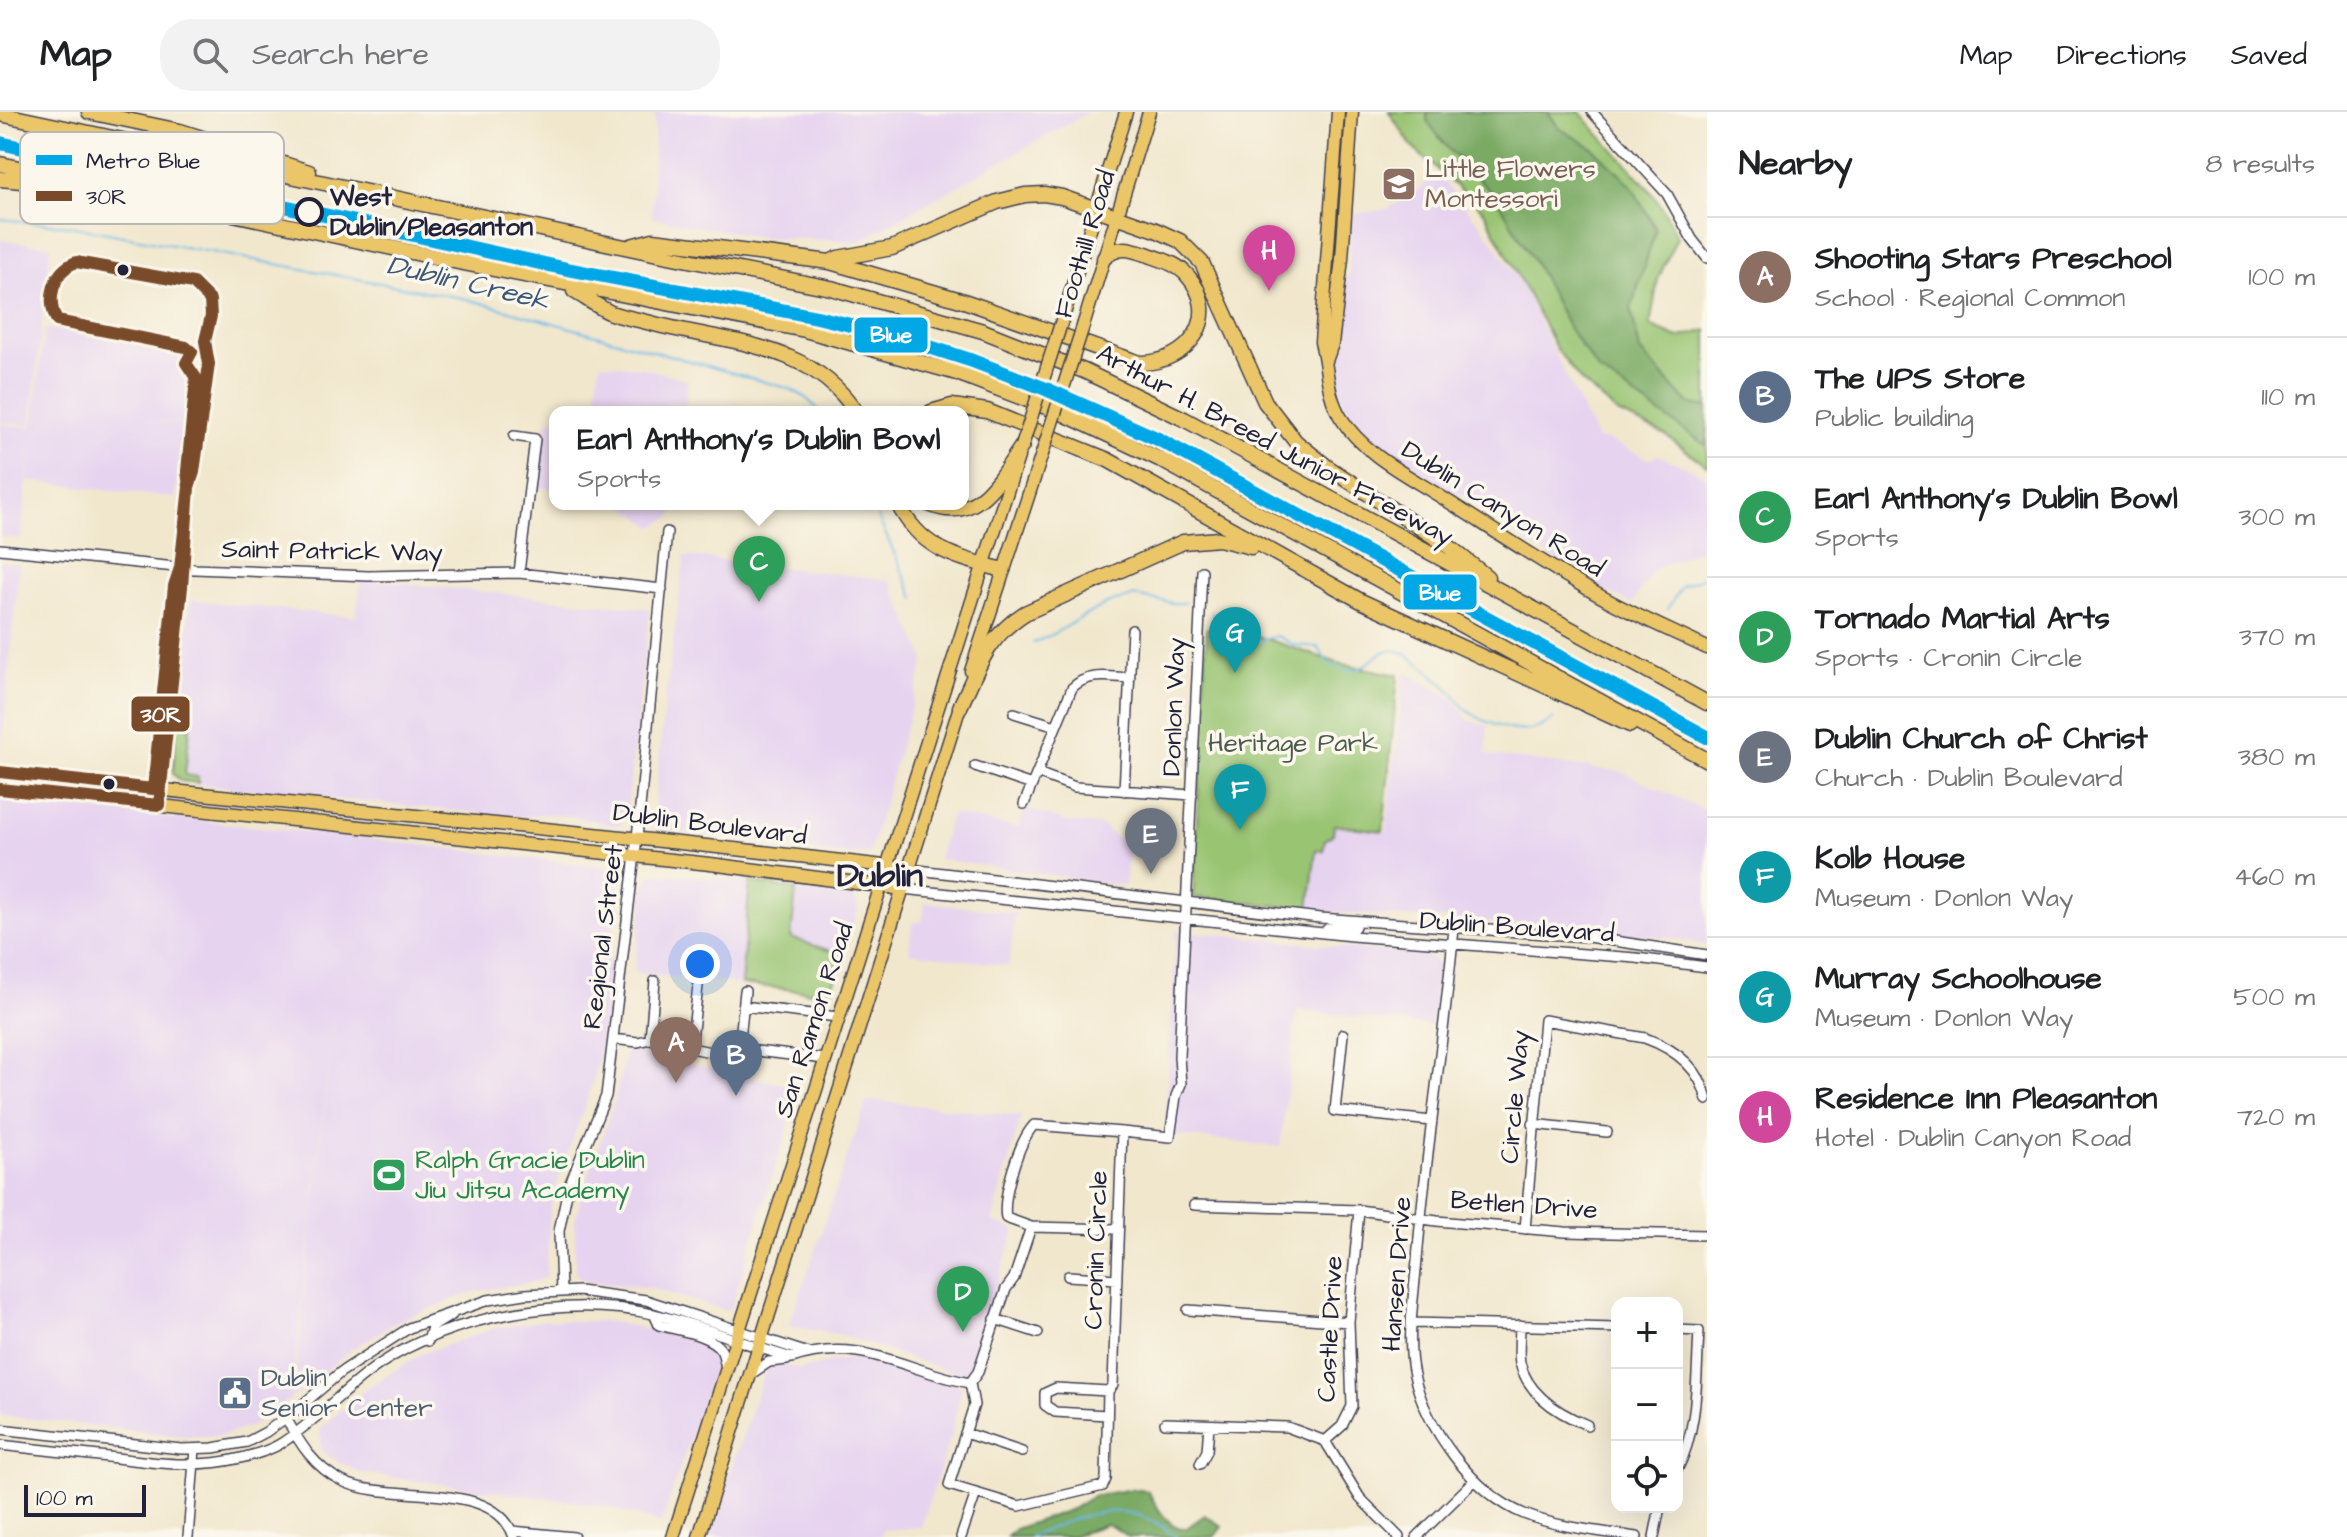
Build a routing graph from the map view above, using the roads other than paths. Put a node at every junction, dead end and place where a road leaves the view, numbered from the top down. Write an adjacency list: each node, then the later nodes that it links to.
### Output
1 (89, 112): 9 (highway)
2 (1126, 112): 13 (main road, Foothill Road)
3 (1149, 112): 14 (main road, Foothill Road)
4 (1338, 112): 21 (main road, Dublin Canyon Road)
5 (1352, 112): 21 (main road, Dublin Canyon Road)
6 (1592, 112): 18 (street)
7 (0, 114): 8 (highway, Arthur H. Breed Junior Freeway)
8 (85, 132)
9 (182, 132)
10 (284, 163): 12 (highway)
11 (284, 174): 12 (highway, Arthur H. Breed Junior Freeway)
12 (351, 188): 16 (highway, Arthur H. Breed Junior Freeway)
13 (1097, 209): 14 (highway); 19 (highway); 24 (main road, Foothill Road, bridge)
14 (1117, 216): 17 (main road, Foothill Road); 42 (highway)
15 (276, 224): 20 (highway)
16 (630, 246): 19 (highway); 42 (highway, Arthur H. Breed Junior Freeway)
17 (1104, 258): 19 (highway); 25 (main road, Foothill Road, bridge)
18 (1707, 258)
19 (830, 262)
20 (562, 284): 26 (highway); 50 (highway)
21 (1326, 361): 44 (main road, Dublin Canyon Road)
22 (206, 370): 23 (street); 23 (street); 30 (street)
23 (194, 374): 30 (street)
24 (1043, 379): 29 (main road, San Ramon Road, bridge)
25 (1063, 388): 38 (main road, San Ramon Road, bridge)
26 (851, 406)
27 (969, 408): 35 (highway)
28 (514, 436): 40 (street)
29 (1022, 446): 31 (highway); 36 (main road, San Ramon Road)
30 (190, 481): 37 (street)
31 (969, 506)
32 (901, 510): 36 (highway)
33 (667, 532): 41 (street, Regional Street)
34 (0, 549): 37 (street, Saint Patrick Way)
35 (1289, 561): 47 (highway); 50 (highway)
36 (983, 565): 38 (highway); 68 (main road, San Ramon Road)
37 (180, 568): 40 (street, Saint Patrick Way); 57 (street)
38 (1003, 570): 47 (main road, San Ramon Road)
39 (1202, 571): 59 (street, Donlon Way)
40 (519, 573): 41 (street, Saint Patrick Way)
41 (662, 589): 66 (street, Regional Street)
42 (1501, 591): 46 (highway, Arthur H. Breed Junior Freeway)
43 (1132, 630): 45 (street)
44 (1707, 648)
45 (1130, 678): 49 (street); 58 (street)
46 (1707, 703)
47 (960, 707): 69 (main road, San Ramon Road)
48 (1014, 713): 49 (street)
49 (1056, 726): 54 (street)
50 (1664, 737): 51 (highway)
51 (1707, 760)
52 (975, 766): 55 (street)
53 (0, 772): 57 (main road, Dublin Boulevard)
54 (1037, 773): 55 (street); 58 (street)
55 (1032, 785): 60 (street)
56 (0, 789): 61 (main road, Dublin Boulevard)
57 (157, 789): 61 (street); 62 (main road, Dublin Boulevard)
58 (1124, 791): 59 (street)
59 (1192, 795): 72 (street, Donlon Way)
60 (1024, 804)
61 (155, 805): 64 (main road, Dublin Boulevard)
62 (366, 811): 63 (main road, Dublin Boulevard); 64 (main road)
63 (392, 813): 65 (main road); 66 (main road, Dublin Boulevard)
64 (346, 826): 65 (main road, Dublin Boulevard)
65 (368, 828): 67 (main road, Dublin Boulevard)
66 (637, 838): 67 (street, Regional Street); 68 (main road, Dublin Boulevard)
67 (635, 856): 70 (main road, Dublin Boulevard); 86 (street, Regional Street)
68 (886, 866): 69 (main road, Dublin Boulevard); 70 (main road, San Ramon Road)
69 (910, 869): 71 (main road, San Ramon Road); 72 (street, Dublin Boulevard)
70 (880, 886): 71 (main road, Dublin Boulevard); 84 (main road, San Ramon Road)
71 (903, 889): 73 (street, Dublin Boulevard); 118 (main road, San Ramon Road)
72 (1187, 903): 73 (street, Donlon Way); 74 (street, Dublin Boulevard)
73 (1186, 918): 76 (street, Dublin Boulevard); 94 (street, Donlon Way)
74 (1357, 922): 75 (street, Dublin Boulevard); 76 (street, Dublin Boulevard)
75 (1454, 928): 77 (street, Hansen Drive); 78 (street, Dublin Boulevard)
76 (1323, 933): 77 (street, Dublin Boulevard)
77 (1452, 945): 79 (street, Dublin Boulevard); 92 (street, Hansen Drive)
78 (1707, 955)
79 (1707, 967)
80 (655, 981): 87 (street)
81 (698, 986): 88 (street)
82 (745, 991): 83 (street)
83 (743, 1006): 84 (street); 89 (street)
84 (838, 1017): 90 (main road, San Ramon Road)
85 (1343, 1034): 92 (street)
86 (613, 1039): 87 (street); 105 (street, Regional Street)
87 (650, 1039): 88 (street)
88 (691, 1048): 89 (street)
89 (739, 1049): 90 (street)
90 (825, 1059): 116 (main road, San Ramon Road)
91 (1707, 1100): 93 (street, Circle Way)
92 (1432, 1121): 98 (street, Hansen Drive)
93 (1533, 1124): 95 (street); 101 (street, Circle Way)
94 (1122, 1132): 99 (street); 100 (street, Cronin Circle)
95 (1607, 1132)
96 (1194, 1205): 97 (street, Betlen Drive)
97 (1359, 1210): 98 (street, Betlen Drive); 110 (street, Castle Drive)
98 (1421, 1218): 101 (street, Betlen Drive); 111 (street, Hansen Drive)
99 (1031, 1227): 100 (street); 109 (street, Cronin Circle)
100 (1118, 1229): 104 (street, Cronin Circle)
101 (1525, 1229): 102 (street, Betlen Drive)
102 (1707, 1235)
103 (1068, 1276): 104 (street)
104 (1117, 1279): 124 (street, Cronin Circle)
105 (561, 1292): 106 (street); 116 (street)
106 (462, 1308): 117 (street); 126 (street)
107 (1188, 1310): 110 (street)
108 (654, 1314): 116 (street); 117 (street); 121 (street)
109 (995, 1319): 115 (street); 123 (street, Cronin Circle)
110 (1349, 1322): 133 (street, Castle Drive)
111 (1412, 1323): 112 (street); 140 (street, Hansen Drive)
112 (1520, 1325): 113 (street); 129 (street)
113 (1611, 1328)
114 (1683, 1330): 137 (street)
115 (1038, 1333)
116 (738, 1334): 118 (street); 121 (main road, San Ramon Road)
117 (428, 1341): 131 (street)
118 (760, 1341): 119 (street); 120 (street); 122 (main road, San Ramon Road)
119 (808, 1353): 120 (street); 123 (street)
120 (792, 1358): 122 (street)
121 (726, 1370): 146 (main road, San Ramon Road)
122 (749, 1376): 147 (main road, San Ramon Road)
123 (970, 1383): 132 (street, Cronin Circle)
124 (1108, 1391): 125 (street, Cronin Circle); 125 (street)
125 (1107, 1415): 141 (street, Cronin Circle)
126 (286, 1418): 131 (street); 135 (street)
127 (1165, 1423): 128 (street)
128 (1209, 1425): 133 (street); 138 (street)
129 (1587, 1425)
130 (0, 1429): 135 (street)
131 (294, 1433): 139 (street); 143 (street)
132 (965, 1433): 136 (street); 141 (street, Cronin Circle)
133 (1325, 1441): 149 (street)
134 (0, 1445): 139 (street)
135 (195, 1449): 139 (street)
136 (1022, 1452)
137 (1683, 1456)
138 (1200, 1464)
139 (195, 1465): 144 (street)
140 (1474, 1481): 150 (street); 151 (street, Hansen Drive)
141 (976, 1493): 148 (street)
142 (1659, 1513): 152 (street)
143 (513, 1534): 145 (street)
144 (188, 1537)
145 (574, 1537)
146 (673, 1537)
147 (699, 1537)
148 (961, 1537)
149 (1399, 1537)
150 (1417, 1537)
151 (1637, 1537)
152 (1654, 1537)

